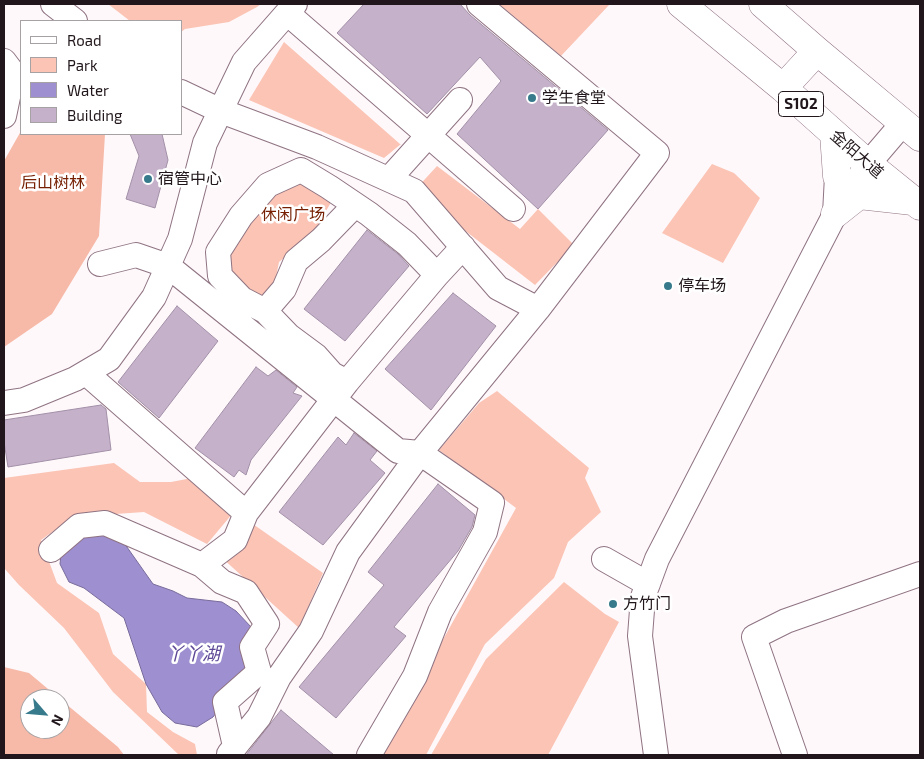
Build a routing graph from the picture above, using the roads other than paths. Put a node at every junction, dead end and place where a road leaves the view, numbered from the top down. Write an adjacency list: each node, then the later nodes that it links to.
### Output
1 (53, 4): 6 (street)
2 (479, 4): 27 (street)
3 (681, 4): 9 (main road, 金阳大道 / S102)
4 (763, 4): 7 (main road)
5 (291, 8): 12 (street); 21 (street)
6 (75, 20)
7 (817, 52): 9 (main road); 14 (main road)
8 (4, 61): 13 (street)
9 (783, 88): 15 (main road, 金阳大道 / S102)
10 (182, 92): 12 (street)
11 (460, 100): 18 (street)
12 (221, 111): 18 (street); 25 (street)
13 (4, 116)
14 (912, 130): 16 (street)
15 (834, 134): 16 (main road, 金阳大道 / S102); 17 (main road)
16 (868, 164): 19 (main road, 金阳大道 / S102); 22 (street)
17 (838, 176): 22 (street)
18 (390, 179): 23 (street)
19 (917, 203): 22 (main road)
20 (355, 205): 26 (street); 28 (street); 28 (street)
21 (513, 209)
22 (835, 214): 38 (street)
23 (463, 247): 26 (street); 27 (street)
24 (100, 264): 25 (street)
25 (168, 266): 29 (street); 30 (street)
26 (437, 275): 30 (street)
27 (538, 309): 32 (street)
28 (265, 311): 30 (street)
29 (86, 373): 31 (street); 33 (street)
30 (341, 390): 32 (street); 33 (street)
31 (4, 403)
32 (420, 453): 39 (street); 40 (street)
33 (246, 513): 36 (street)
34 (51, 550): 36 (street)
35 (604, 559): 38 (street)
36 (202, 565): 39 (street)
37 (920, 574): 42 (street)
38 (648, 584): 41 (street)
39 (231, 751)
40 (369, 755)
41 (656, 755)
42 (796, 755)

